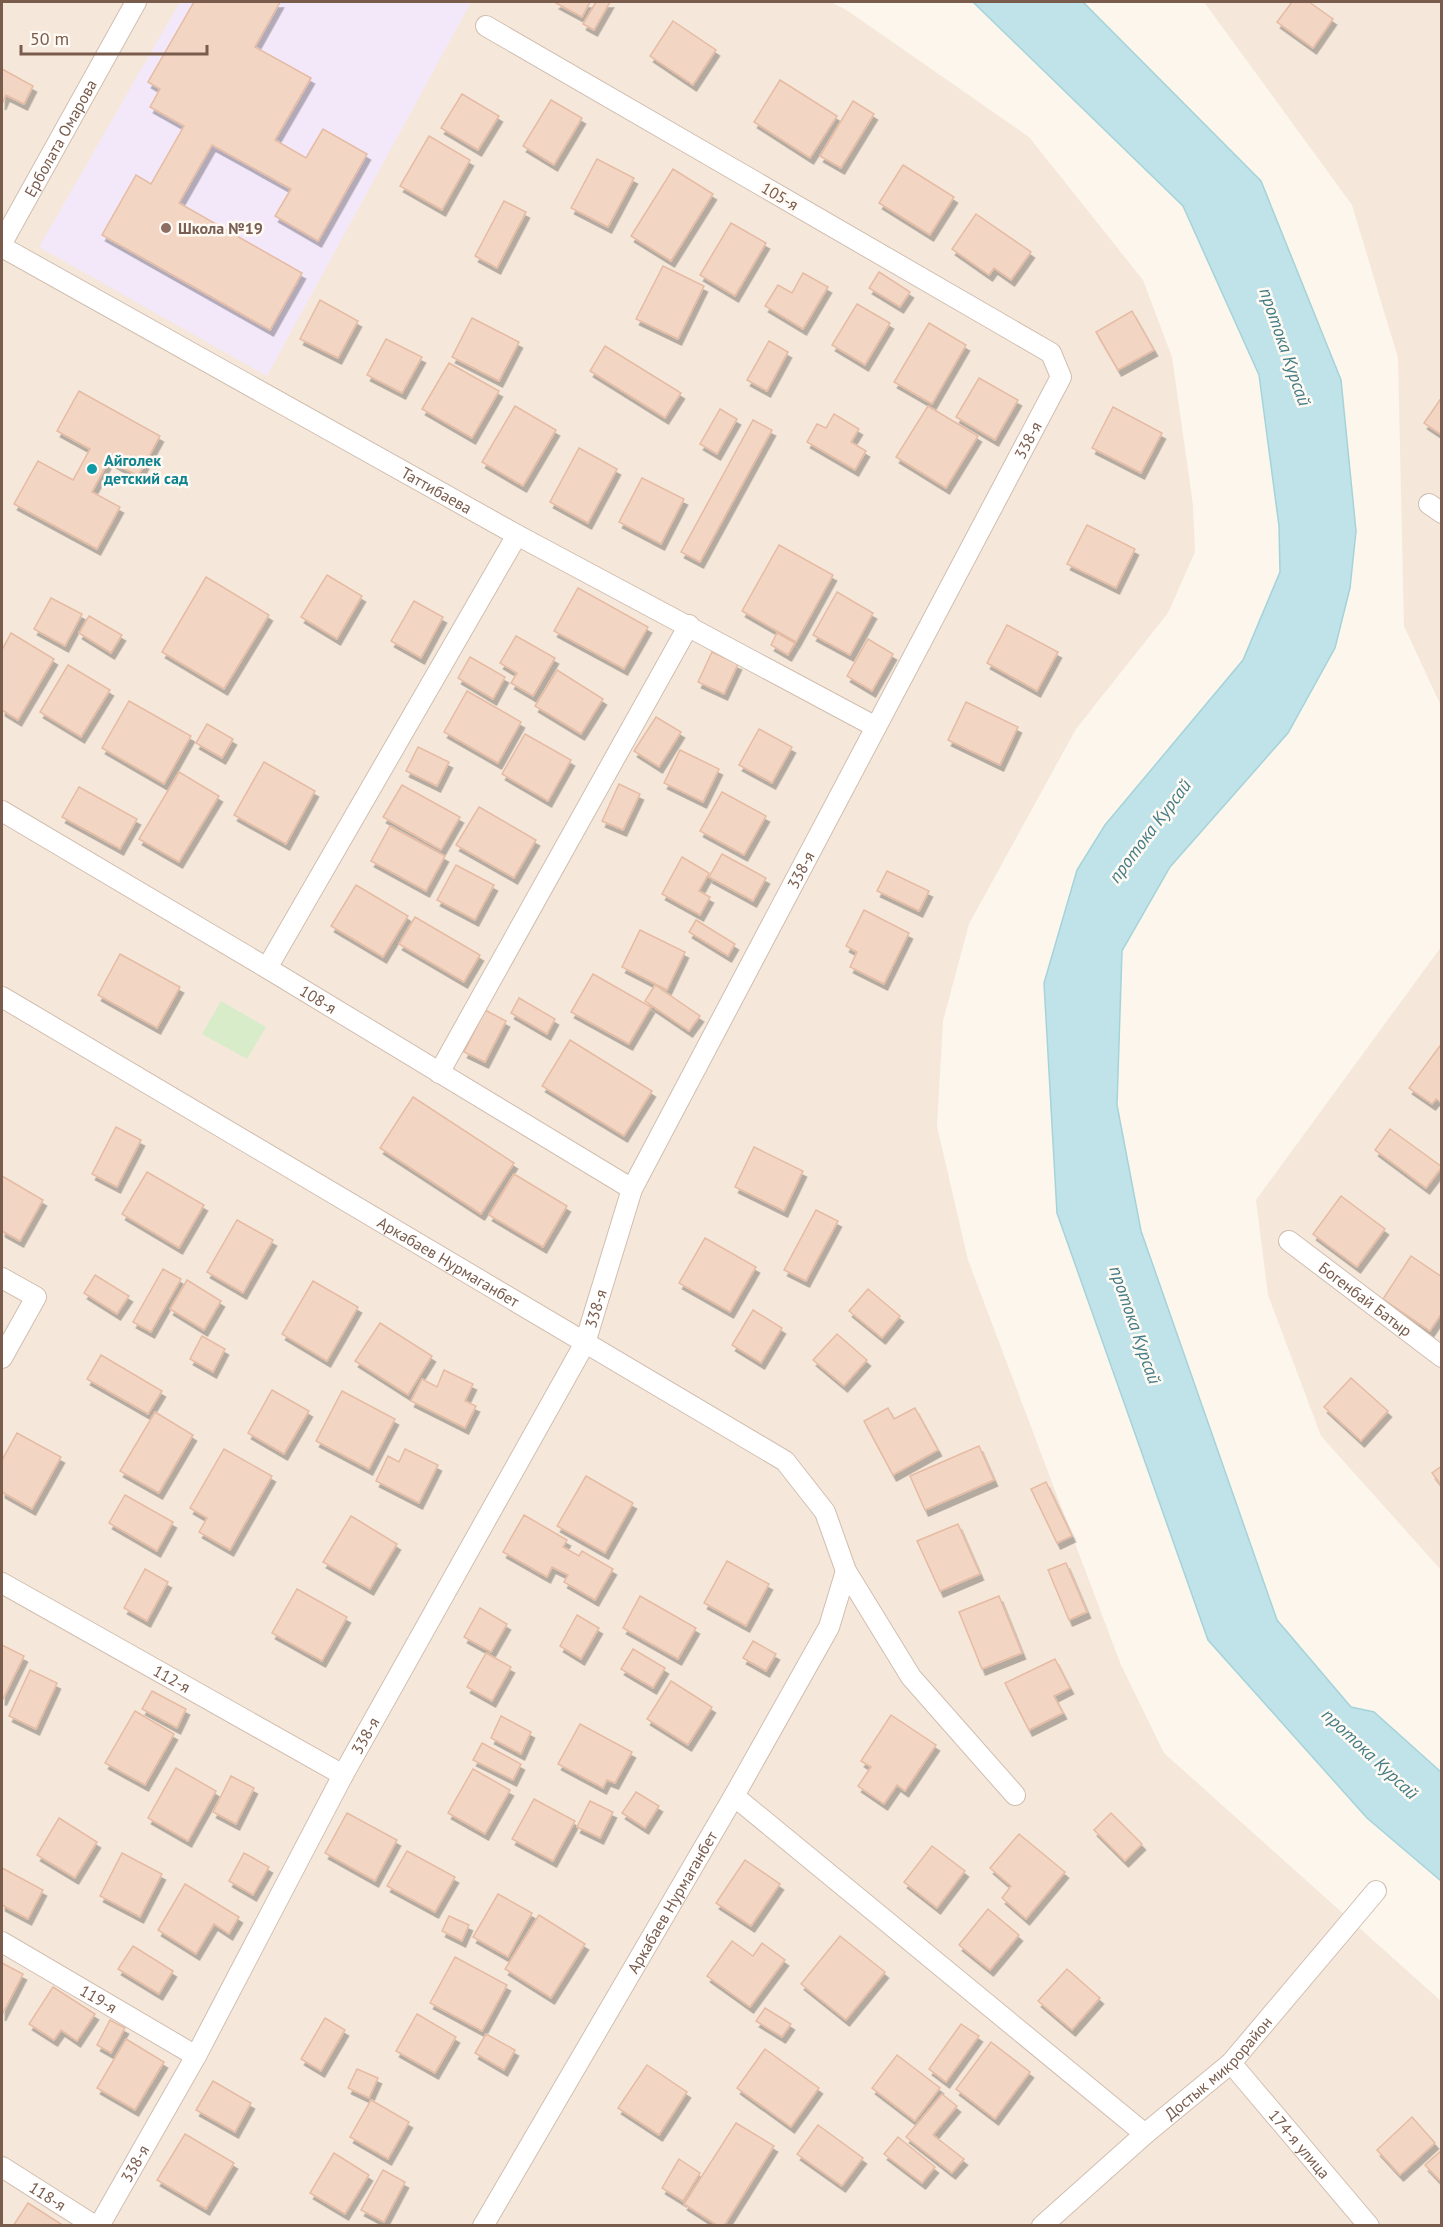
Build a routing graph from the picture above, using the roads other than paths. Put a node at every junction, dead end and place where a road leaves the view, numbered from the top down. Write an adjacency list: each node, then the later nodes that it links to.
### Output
1 (136, 2): 3 (street, Ерболата Омарова)
2 (486, 26): 4 (street, 105-я)
3 (2, 245): 5 (street, Таттибаева)
4 (1061, 377): 7 (street, 338-я)
5 (517, 535): 6 (street, Таттибаева); 9 (street)
6 (689, 625): 7 (street, Таттибаева); 11 (street)
7 (876, 727): 12 (street, 338-я)
8 (2, 811): 9 (street, 108-я)
9 (267, 968): 11 (street, 108-я)
10 (2, 998): 15 (street, Аркабаев Нурмаганбет)
11 (439, 1073): 12 (street, 108-я)
12 (632, 1189): 15 (street, 338-я)
13 (1289, 1241): 16 (street, Богенбай Батыр)
14 (2, 1278): 17 (street)
15 (585, 1343): 18 (street, Аркабаев Нурмаганбет); 20 (street, 338-я)
16 (1442, 1357)
17 (2, 1358)
18 (846, 1571): 21 (street, Аркабаев Нурмаганбет); 22 (street, Аркабаев Нурмаганбет)
19 (2, 1584): 20 (street, 112-я)
20 (343, 1775): 25 (street, 338-я)
21 (1015, 1795)
22 (734, 1796): 27 (street); 30 (street, Аркабаев Нурмаганбет)
23 (1376, 1891): 26 (street, Достык микрорайон)
24 (2, 1942): 25 (street, 119-я)
25 (196, 2056): 29 (street, 338-я)
26 (1231, 2063): 27 (street, Достык микрорайон); 32 (street, 174-я улица)
27 (1145, 2134): 31 (street, Достык микрорайон)
28 (2, 2167): 29 (street, 118-я)
29 (97, 2226)
30 (483, 2226)
31 (1042, 2226)
32 (1369, 2226)

